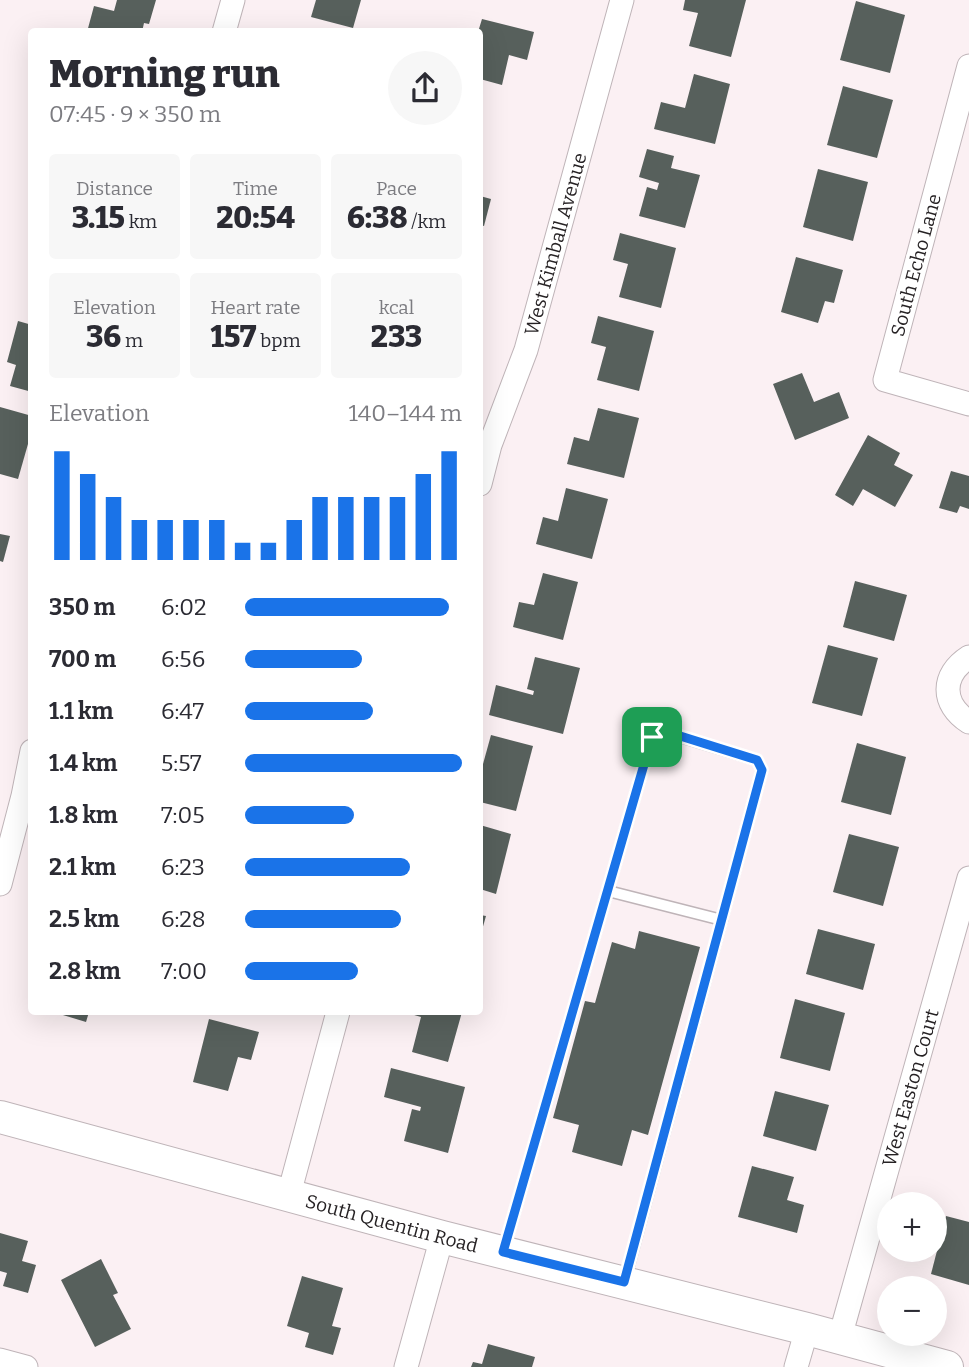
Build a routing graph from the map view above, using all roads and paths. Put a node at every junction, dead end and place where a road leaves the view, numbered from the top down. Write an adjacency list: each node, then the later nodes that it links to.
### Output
1 (233, 0): 3 (street)
2 (622, 0): 6 (street, West Kimball Avenue)
3 (225, 28)
4 (969, 66): 5 (street, South Echo Lane)
5 (969, 404)
6 (483, 472)
7 (969, 657): 8 (street)
8 (969, 722)
9 (28, 771): 11 (street)
10 (969, 878): 21 (street, West Easton Court)
11 (0, 884)
12 (608, 891): 13 (lane); 13 (lane); 18 (lane)
13 (722, 920): 19 (lane)
14 (337, 1015): 16 (street)
15 (0, 1117): 16 (main road, South Quentin Road)
16 (289, 1194): 17 (main road, South Quentin Road)
17 (442, 1237): 18 (main road, South Quentin Road); 24 (street)
18 (503, 1252): 19 (main road, South Quentin Road)
19 (624, 1282): 20 (main road, South Quentin Road)
20 (807, 1329): 21 (main road, South Quentin Road); 25 (street)
21 (840, 1338): 26 (main road, South Quentin Road)
22 (0, 1360): 23 (street)
23 (26, 1367)
24 (406, 1367)
25 (796, 1367)
26 (947, 1367)

